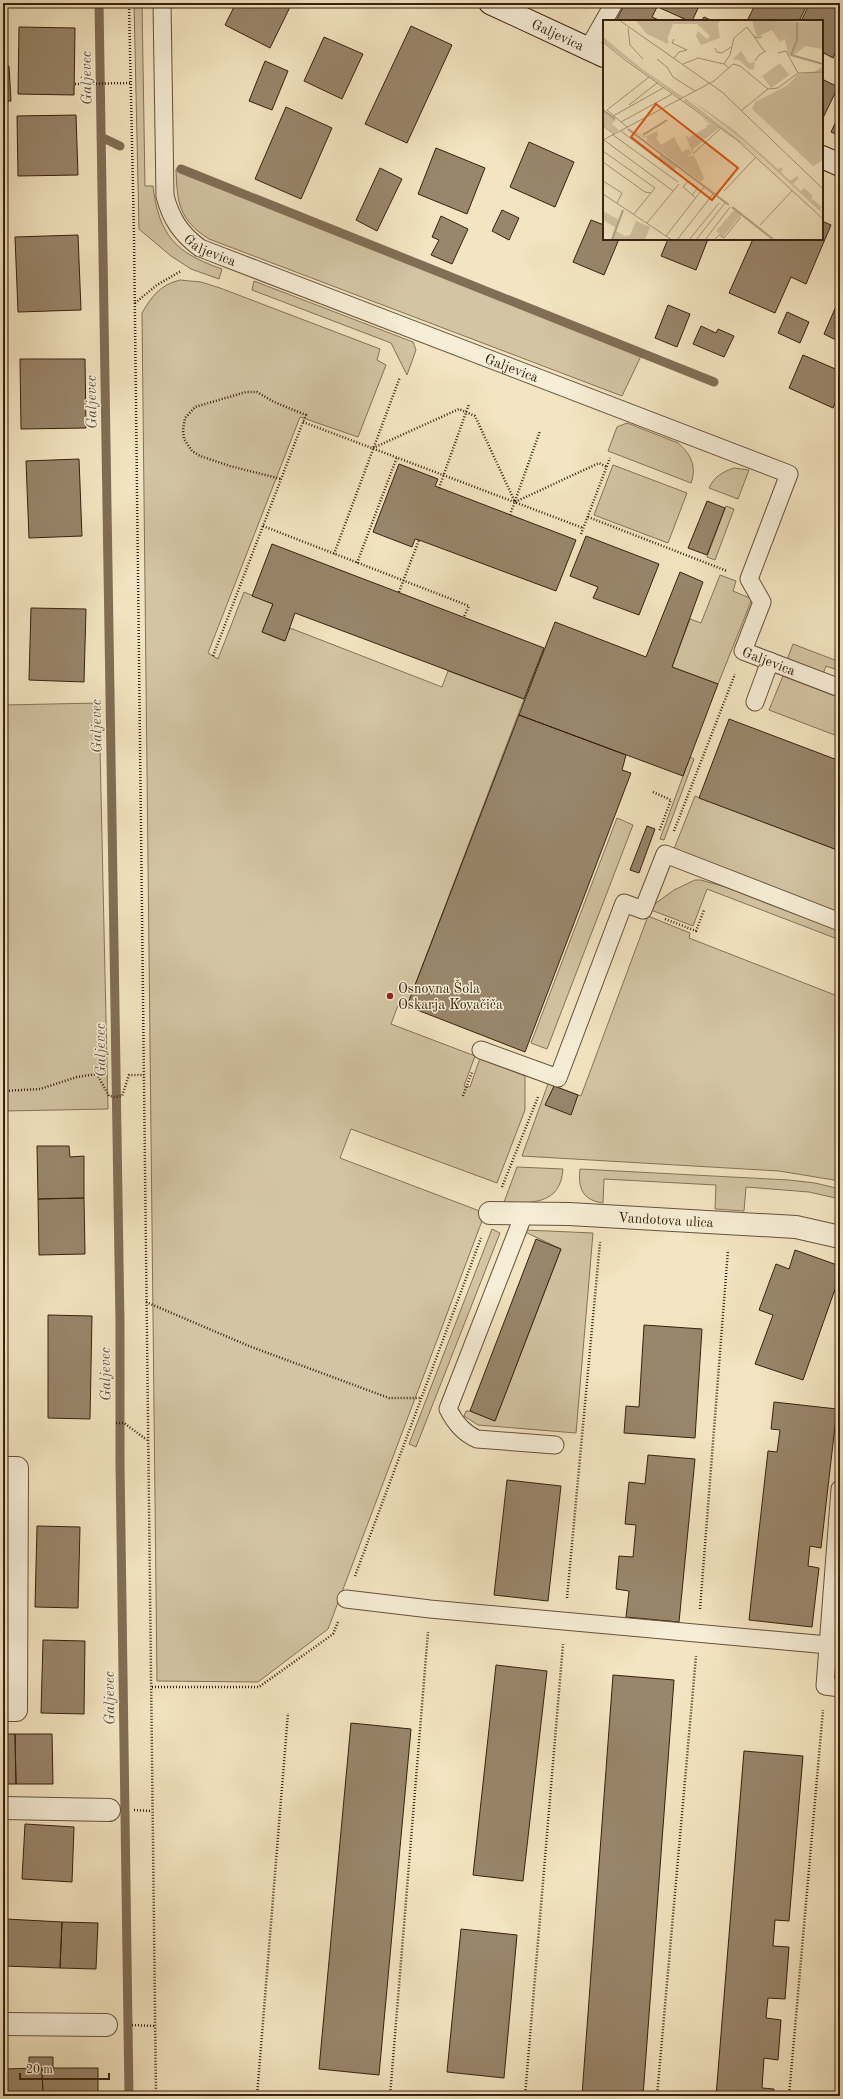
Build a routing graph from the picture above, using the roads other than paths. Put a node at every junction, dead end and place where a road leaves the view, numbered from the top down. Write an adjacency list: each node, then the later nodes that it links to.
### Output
1 (162, 3): 9 (lane, Galjevica)
2 (490, 3): 6 (street, Galjevica)
3 (614, 3): 4 (lane)
4 (608, 20)
5 (603, 34): 6 (lane)
6 (596, 53)
7 (823, 157): 8 (street)
8 (840, 165)
9 (770, 661): 10 (lane, Galjevica); 11 (lane)
10 (840, 688)
11 (755, 702)
12 (840, 922): 13 (lane)
13 (481, 1050)
14 (490, 1213): 15 (street, Vandotova ulica)
15 (524, 1214): 16 (street, Vandotova ulica); 17 (lane)
16 (840, 1237)
17 (555, 1445)
18 (3, 1468): 23 (street)
19 (840, 1489): 21 (lane)
20 (346, 1599): 21 (lane)
21 (828, 1645): 22 (lane)
22 (832, 1687)
23 (3, 1710)
24 (3, 1808): 25 (street)
25 (109, 1810)
26 (3, 2024): 27 (street)
27 (106, 2025)

